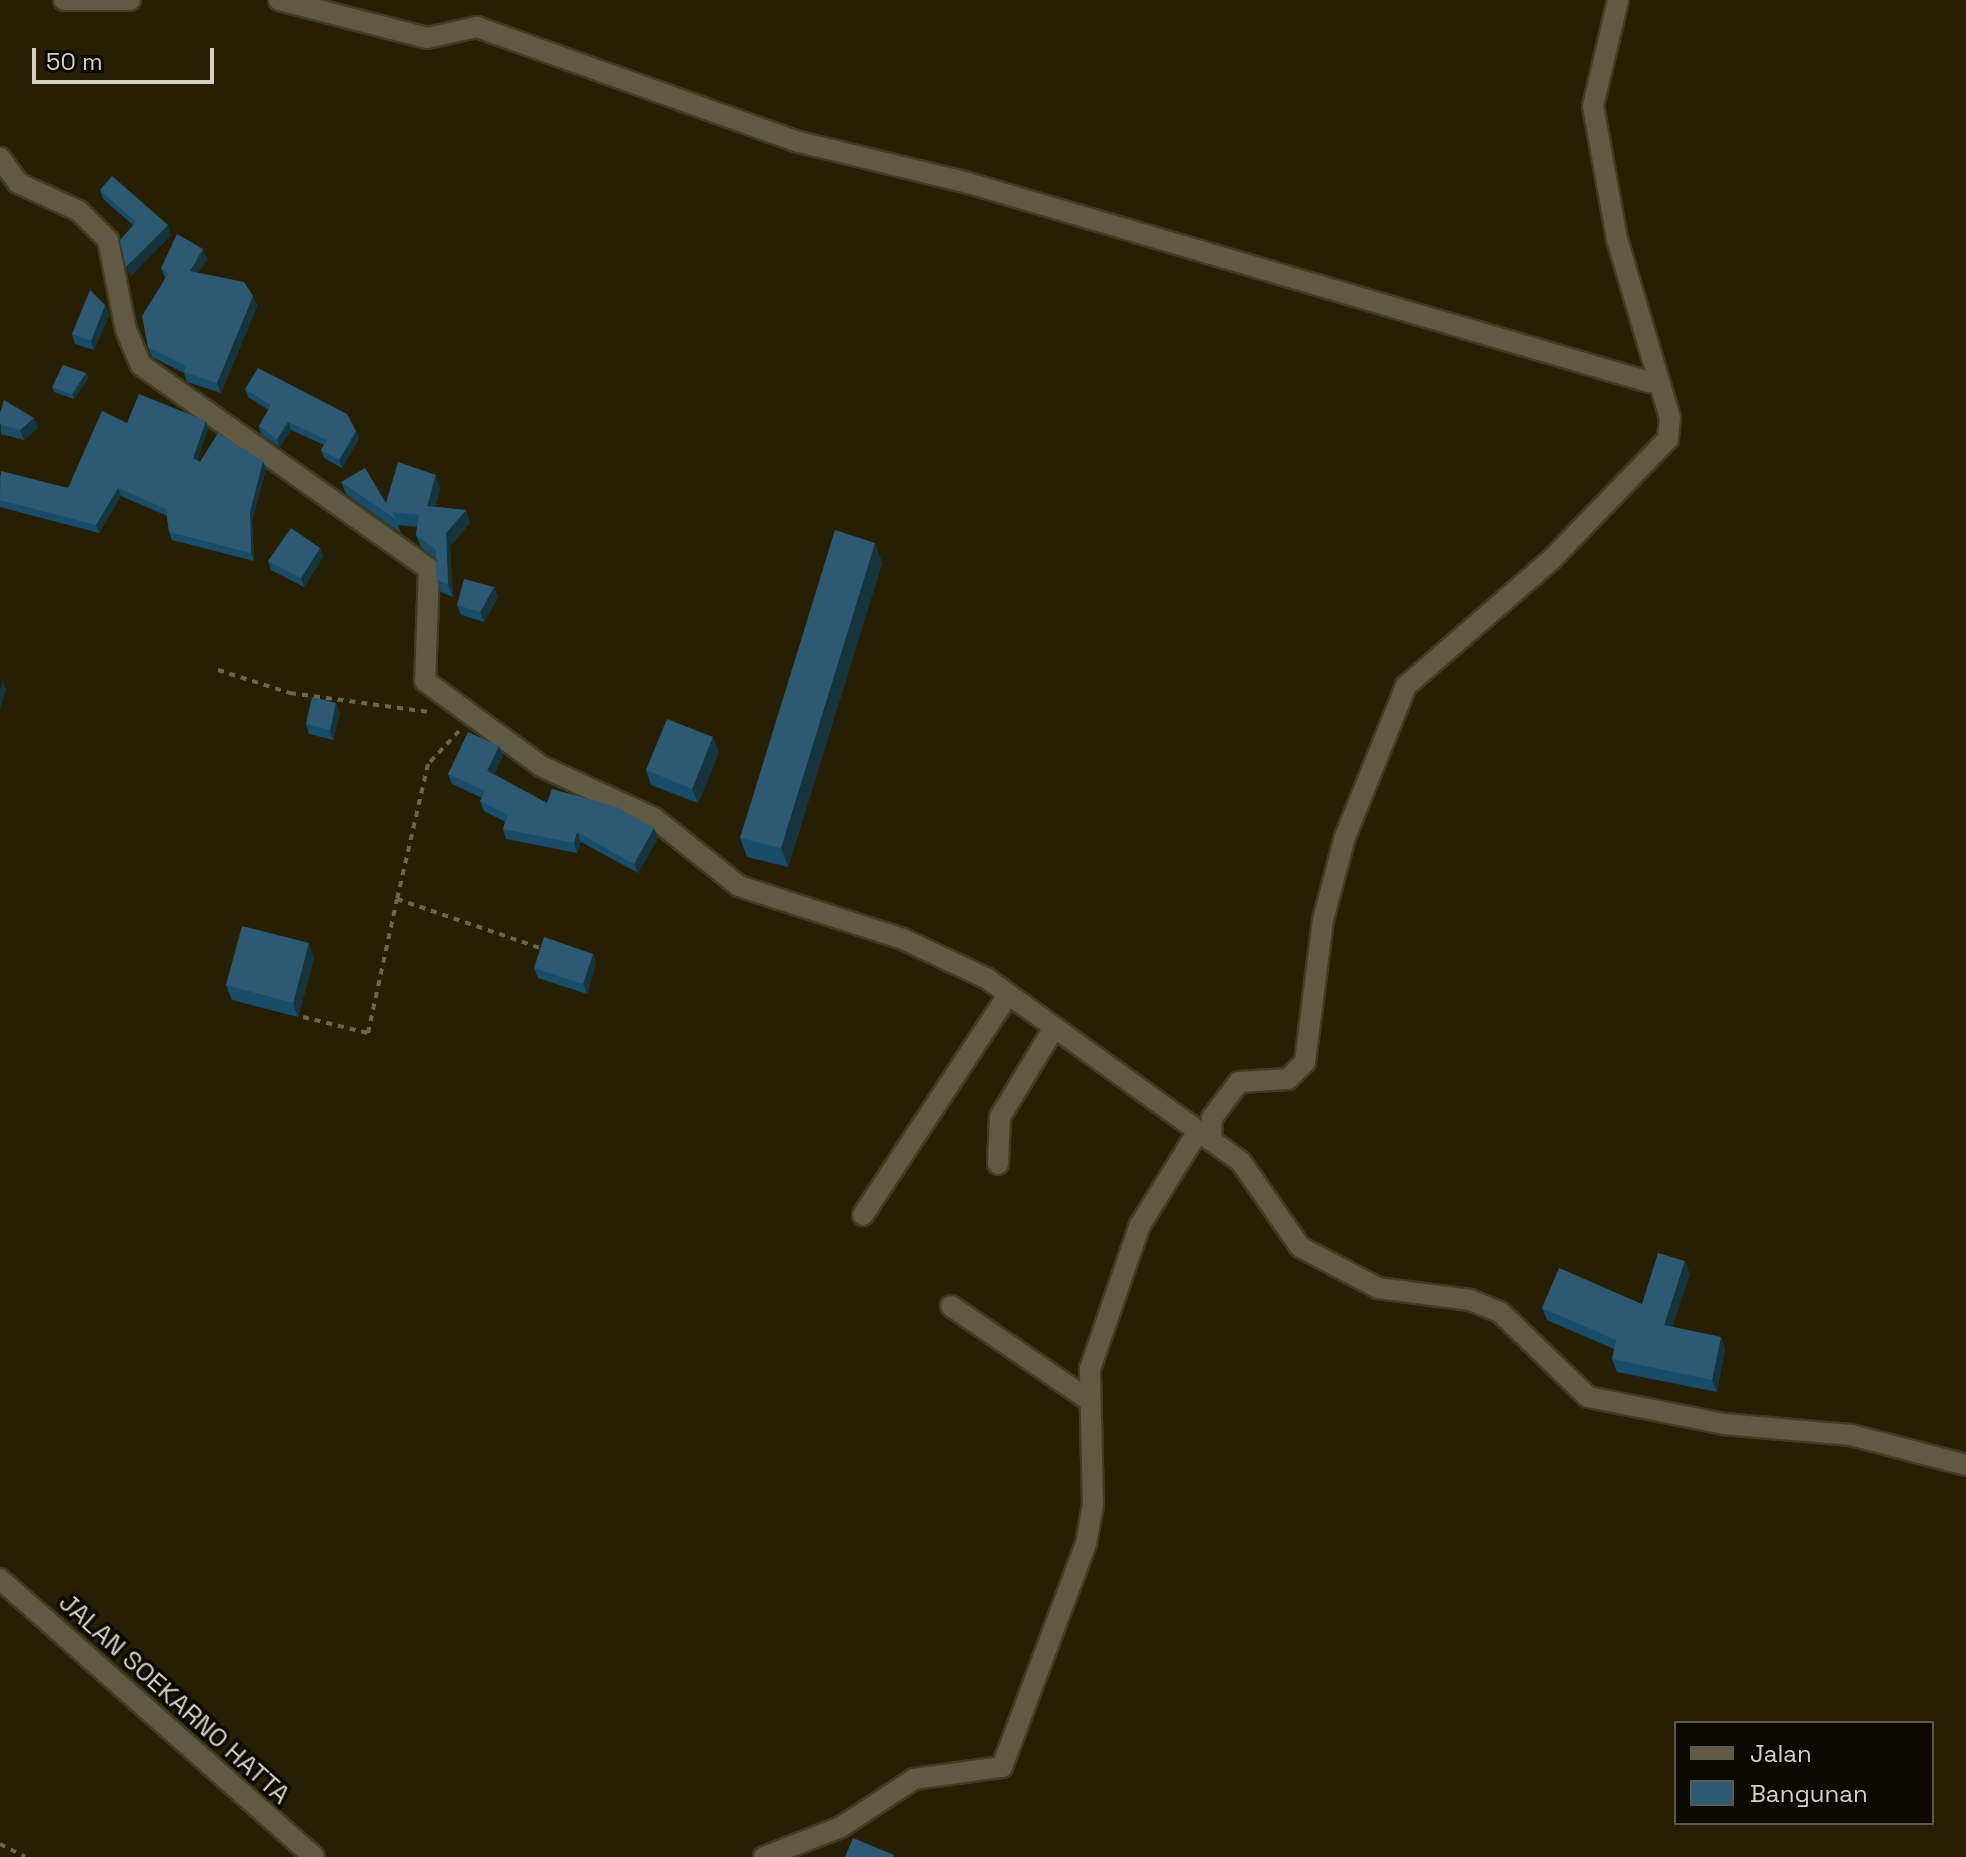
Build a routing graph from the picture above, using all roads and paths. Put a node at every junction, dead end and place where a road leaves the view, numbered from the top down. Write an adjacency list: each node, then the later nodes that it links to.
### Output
1 (64, 0): 2 (street)
2 (130, 0)
3 (279, 0): 6 (street)
4 (1618, 0): 6 (street)
5 (0, 158): 8 (street)
6 (1655, 376): 14 (street)
7 (218, 670): 8 (path)
8 (471, 717): 9 (path); 11 (street)
9 (397, 899): 10 (path); 12 (path)
10 (543, 949)
11 (1008, 995): 13 (street); 16 (street)
12 (303, 1017)
13 (1052, 1031): 14 (street); 15 (street)
14 (1204, 1137): 18 (street); 19 (street)
15 (998, 1164)
16 (863, 1215)
17 (951, 1306): 18 (street)
18 (1086, 1398): 24 (street)
19 (1966, 1465)
20 (0, 1579): 23 (street, JALAN SOEKARNO HATTA)
21 (0, 1844): 22 (path)
22 (25, 1857)
23 (314, 1857)
24 (764, 1857)

